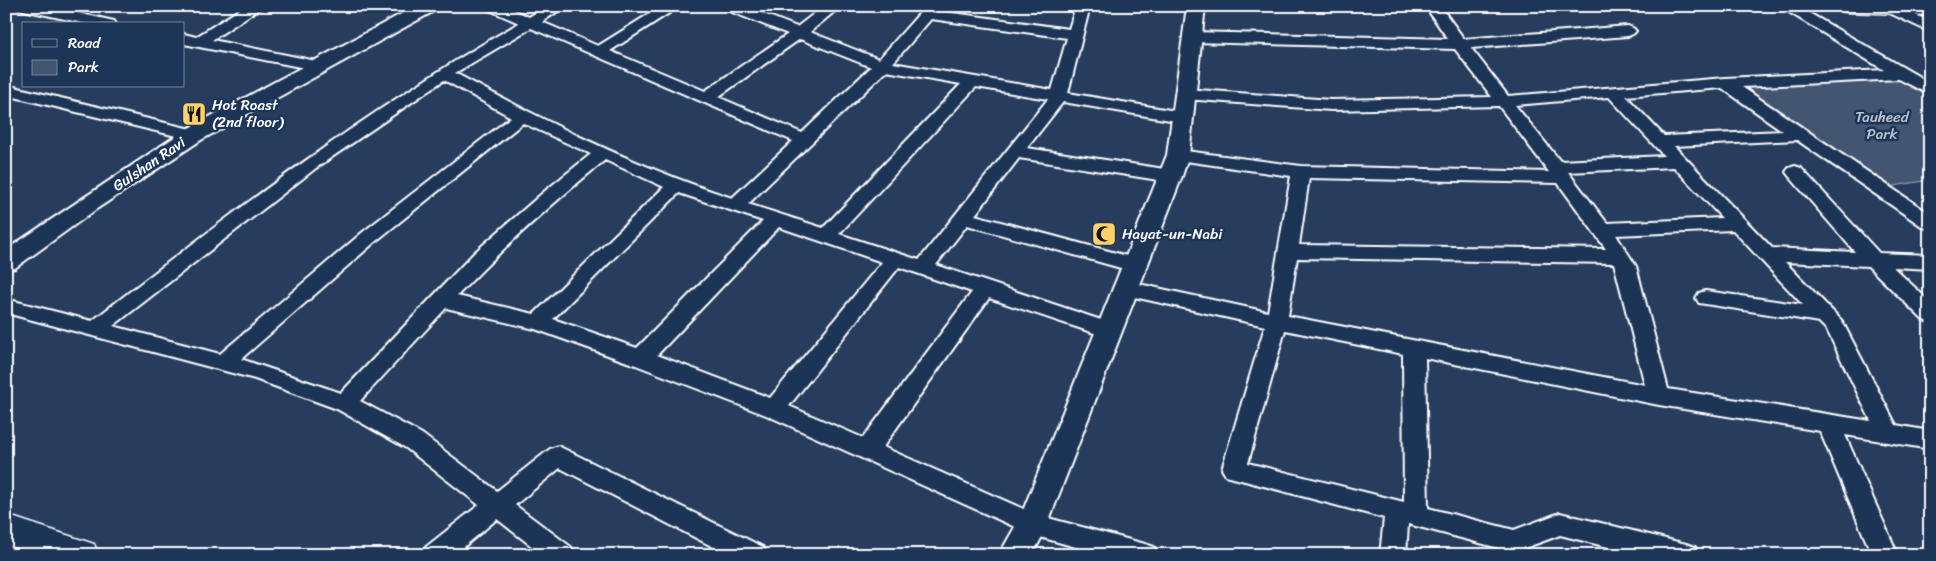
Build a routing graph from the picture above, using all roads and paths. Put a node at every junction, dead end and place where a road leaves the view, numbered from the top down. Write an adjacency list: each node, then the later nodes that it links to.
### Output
1 (24, 6): 17 (street)
2 (256, 6): 24 (street)
3 (492, 6): 18 (street)
4 (558, 6): 18 (street)
5 (673, 6): 26 (street)
6 (729, 6): 21 (street)
7 (834, 6): 21 (street)
8 (1083, 6): 22 (street)
9 (1196, 6): 23 (street)
10 (1432, 6): 25 (street)
11 (1786, 6): 30 (street)
12 (1846, 6): 14 (main road)
13 (421, 7): 27 (street, Gulshan Ravi)
14 (1887, 7): 15 (main road); 19 (street)
15 (1930, 9)
16 (931, 10): 22 (street); 28 (street)
17 (100, 22)
18 (530, 23): 26 (street); 29 (street)
19 (1930, 28)
20 (1628, 31): 25 (street)
21 (798, 34): 28 (street); 37 (street)
22 (1076, 35): 36 (street)
23 (1192, 37): 25 (street); 39 (street)
24 (191, 40): 27 (street)
25 (1459, 44): 38 (street)
26 (598, 52): 37 (street)
27 (320, 66): 41 (street, Gulshan Ravi)
28 (882, 66): 31 (street); 43 (street)
29 (444, 74): 40 (street); 78 (street)
30 (1900, 74): 32 (street); 34 (street)
31 (973, 81): 36 (street); 59 (street)
32 (1725, 83): 35 (street); 42 (street)
33 (6, 90): 41 (street)
34 (1930, 90)
35 (1613, 92): 38 (street); 44 (street)
36 (1059, 96): 39 (street); 45 (street)
37 (706, 98): 43 (street)
38 (1505, 101): 39 (street); 50 (street)
39 (1184, 105): 48 (street)
40 (522, 116): 46 (street); 82 (street)
41 (192, 135): 65 (street, Gulshan Ravi)
42 (1801, 135): 44 (street); 56 (street)
43 (804, 140): 53 (street)
44 (1659, 141): 47 (street)
45 (1015, 152): 48 (street); 54 (street)
46 (603, 153): 52 (street); 72 (street)
47 (1679, 161): 50 (street); 57 (street)
48 (1175, 165): 49 (street); 67 (street)
49 (1301, 172): 50 (street); 60 (street)
50 (1561, 172): 58 (street)
51 (1795, 172): 64 (street)
52 (676, 186): 53 (street); 77 (street)
53 (735, 206): 55 (street)
54 (963, 218): 67 (street); 68 (street)
55 (775, 220): 59 (street); 81 (street)
56 (1930, 223)
57 (1738, 224): 58 (street); 61 (street)
58 (1602, 228): 62 (street)
59 (826, 236): 63 (street)
60 (1288, 251): 62 (street); 76 (street)
61 (1767, 254): 64 (street); 74 (street)
62 (1621, 256): 83 (street)
63 (896, 259): 68 (street); 85 (street)
64 (1873, 259): 66 (street); 75 (street)
65 (6, 262)
66 (1930, 262)
67 (1135, 265): 69 (street)
68 (923, 268): 70 (street)
69 (1125, 288): 76 (street); 79 (street)
70 (986, 289): 79 (street); 89 (street)
71 (1706, 298): 74 (street)
72 (442, 300): 77 (street); 84 (street)
73 (6, 306): 78 (street)
74 (1824, 315): 87 (street)
75 (1930, 315)
76 (1277, 321): 80 (street); 91 (street)
77 (538, 322): 81 (street)
78 (96, 329): 82 (street)
79 (1109, 330): 92 (street)
80 (1414, 348): 83 (street); 91 (street)
81 (641, 358): 85 (street)
82 (223, 363): 84 (street)
83 (1659, 396): 86 (street)
84 (345, 403): 90 (street)
85 (774, 409): 89 (street)
86 (1828, 423): 87 (street); 102 (street)
87 (1888, 432): 88 (street)
88 (1930, 440)
89 (868, 449): 92 (street)
90 (497, 505): 95 (street); 96 (street); 97 (street)
91 (1406, 514): 100 (street); 101 (street)
92 (1033, 524): 98 (street); 99 (street)
93 (6, 530): 94 (main road)
94 (82, 555)
95 (435, 555)
96 (562, 555)
97 (754, 555)
98 (1015, 555)
99 (1145, 555)
100 (1393, 555)
101 (1686, 555)
102 (1885, 555)

